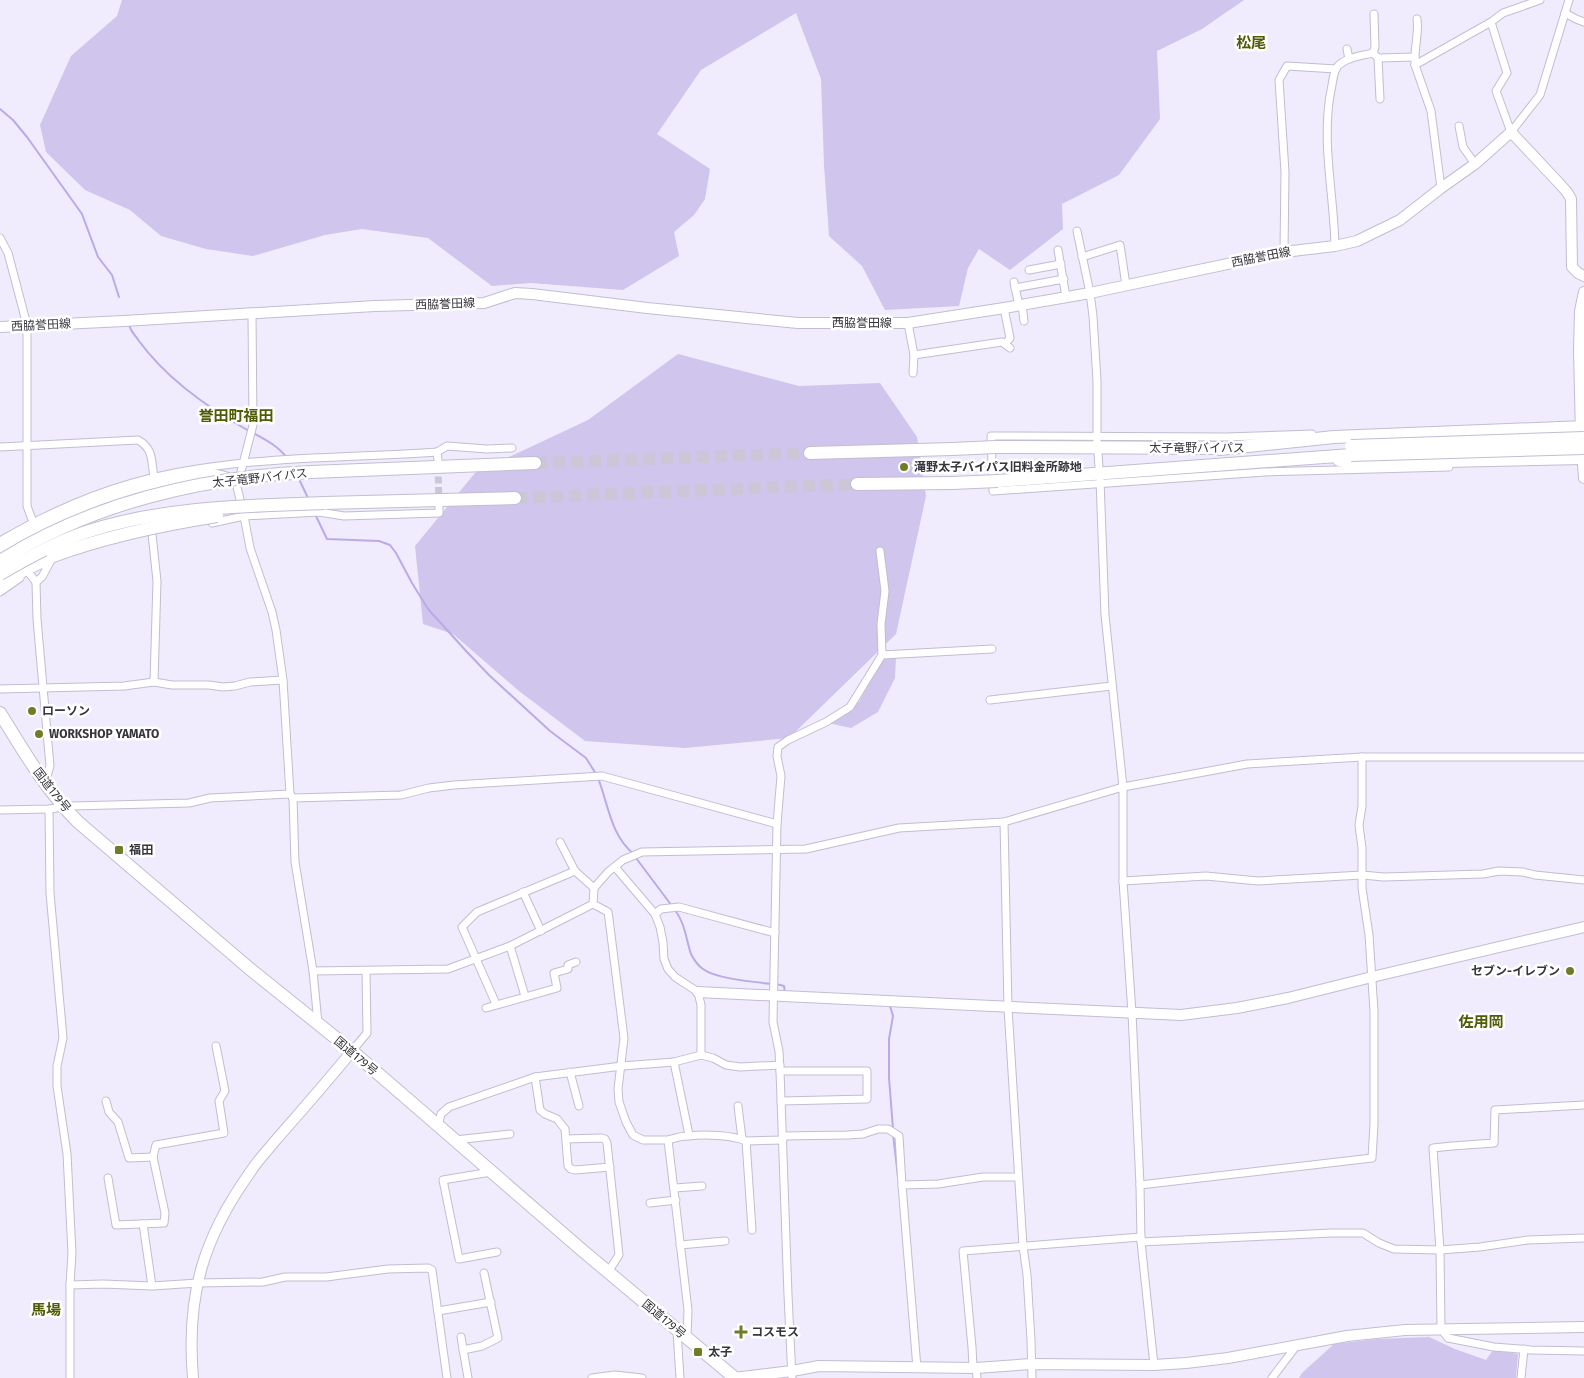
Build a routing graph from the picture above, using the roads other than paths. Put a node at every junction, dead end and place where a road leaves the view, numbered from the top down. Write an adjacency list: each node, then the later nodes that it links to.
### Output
1 (1540, 0): 6 (street)
2 (1569, 0): 3 (street)
3 (1566, 13): 7 (street); 16 (street)
4 (1374, 14): 9 (street)
5 (1417, 19): 10 (street)
6 (1491, 22): 12 (street); 16 (street)
7 (1584, 22)
8 (1347, 49): 11 (street)
9 (1376, 56): 10 (street); 11 (street); 14 (street)
10 (1416, 56): 12 (street)
11 (1349, 59): 13 (street)
12 (1414, 65): 18 (street)
13 (1336, 69): 21 (street); 23 (street)
14 (1380, 99)
15 (1459, 126): 17 (street)
16 (1511, 132): 17 (street, 西脇誉田線); 27 (street)
17 (1475, 164): 18 (street, 西脇誉田線)
18 (1441, 188): 21 (street, 西脇誉田線)
19 (1077, 231): 24 (street)
20 (0, 238): 38 (street)
21 (1335, 246): 23 (street, 西脇誉田線)
22 (1058, 250): 25 (street)
23 (1284, 252): 29 (street, 西脇誉田線)
24 (1082, 256): 29 (street); 31 (street)
25 (1061, 264): 26 (street); 28 (street)
26 (1029, 270)
27 (1584, 276)
28 (1064, 279): 32 (street); 33 (street)
29 (1126, 285): 31 (street, 西脇誉田線)
30 (1584, 292): 42 (street)
31 (1090, 293): 32 (street, 西脇誉田線); 43 (street)
32 (1066, 297): 33 (street, 西脇誉田線)
33 (1020, 305): 34 (street, 西脇誉田線); 36 (street)
34 (1004, 308): 37 (street, 西脇誉田線); 40 (street)
35 (252, 314): 37 (street, 西脇誉田線); 38 (street, 西脇誉田線); 54 (street)
36 (1024, 321)
37 (908, 323): 40 (street)
38 (27, 325): 39 (street, 西脇誉田線); 44 (street)
39 (0, 327)
40 (914, 355): 41 (street)
41 (913, 373)
42 (1582, 427): 43 (street); 47 (highway, 太子竜野バイパス, bridge); 47 (highway); 51 (street)
43 (1097, 439): 59 (street)
44 (27, 445): 45 (street); 56 (street); 65 (street)
45 (0, 447)
46 (512, 448): 48 (street)
47 (1351, 450): 49 (highway, 太子竜野バイパス, bridge); 51 (highway, 太子竜野バイパス, bridge); 51 (highway); 60 (highway, 太子竜野バイパス, bridge)
48 (437, 452): 52 (street); 54 (street)
49 (810, 453)
50 (1098, 453): 55 (street)
51 (1584, 458): 57 (street); 59 (street)
52 (438, 460)
53 (535, 463): 58 (highway, 太子竜野バイパス, bridge)
54 (243, 464): 56 (street); 64 (street)
55 (1099, 468)
56 (154, 478): 65 (street)
57 (1584, 478)
58 (230, 480): 65 (highway); 71 (highway, 太子竜野バイパス, bridge)
59 (1100, 482): 81 (street)
60 (856, 484)
61 (516, 498): 62 (highway, 太子竜野バイパス, bridge)
62 (284, 505): 70 (highway, bridge); 73 (highway, 太子竜野バイパス, bridge)
63 (439, 510): 64 (street)
64 (244, 516): 66 (street); 79 (street)
65 (36, 525): 67 (street); 68 (highway)
66 (152, 534): 70 (street); 80 (street)
67 (0, 541)
68 (0, 549)
69 (880, 551): 78 (street)
70 (51, 559): 72 (street); 74 (highway); 75 (street)
71 (0, 561)
72 (29, 572): 75 (street); 76 (street)
73 (0, 574)
74 (0, 582)
75 (36, 582): 82 (street)
76 (0, 592)
77 (992, 649): 78 (street)
78 (882, 655): 95 (street)
79 (283, 680): 80 (street); 90 (street)
80 (154, 682): 82 (street)
81 (1112, 686): 84 (street); 89 (street)
82 (43, 687): 83 (street); 88 (street)
83 (0, 688)
84 (990, 700)
85 (0, 714): 88 (highway, 国道179号)
86 (1362, 757): 87 (street); 89 (street); 100 (street)
87 (1584, 757)
88 (42, 781): 91 (highway, 国道179号)
89 (1123, 787): 94 (street); 102 (street)
90 (292, 796): 91 (street); 95 (street); 113 (street)
91 (63, 808): 92 (street); 123 (highway, 国道179号)
92 (49, 809): 93 (street); 168 (street)
93 (0, 810)
94 (1004, 822): 97 (street); 121 (street)
95 (777, 824): 97 (street)
96 (560, 842): 99 (street)
97 (777, 849): 98 (street); 109 (street)
98 (615, 867): 103 (street); 106 (street)
99 (575, 871): 103 (street); 104 (street)
100 (1362, 875): 101 (street); 102 (street); 115 (street)
101 (1584, 880)
102 (1124, 881): 122 (street)
103 (594, 888): 105 (street)
104 (523, 892): 108 (street); 111 (street)
105 (593, 904): 108 (street); 128 (street)
106 (654, 914): 109 (street); 116 (street)
107 (1584, 927): 115 (street)
108 (541, 931): 110 (street)
109 (775, 933): 118 (street)
110 (510, 946): 111 (street); 117 (street)
111 (476, 959): 114 (street); 119 (street)
112 (576, 962): 117 (street)
113 (313, 971): 114 (street); 123 (street)
114 (366, 971): 125 (street)
115 (1372, 976): 122 (street); 151 (street)
116 (698, 992): 118 (street); 126 (street)
117 (525, 996): 119 (street)
118 (774, 996): 121 (street); 129 (street)
119 (496, 1004): 120 (street)
120 (486, 1008)
121 (1008, 1008): 122 (street); 148 (street)
122 (1132, 1013): 151 (street)
123 (318, 1023): 125 (highway, 国道179号)
124 (216, 1046): 145 (street)
125 (352, 1051): 137 (highway, 国道179号); 167 (street)
126 (701, 1056): 127 (street); 129 (street)
127 (674, 1062): 128 (street); 139 (street)
128 (622, 1066): 130 (street); 143 (street)
129 (780, 1068): 133 (street); 133 (street)
130 (570, 1072): 131 (street); 135 (street)
131 (535, 1078): 137 (street); 140 (street)
132 (106, 1101): 145 (street)
133 (781, 1101): 141 (street)
134 (1584, 1105): 163 (street)
135 (579, 1106)
136 (738, 1106): 144 (street)
137 (438, 1127): 142 (highway, 国道179号)
138 (510, 1134): 142 (street)
139 (689, 1135): 143 (street); 144 (street)
140 (566, 1138): 146 (street); 146 (street)
141 (783, 1138): 144 (street); 150 (street); 184 (street)
142 (454, 1140): 147 (highway, 国道179号)
143 (668, 1140): 153 (street)
144 (744, 1140): 157 (street)
145 (153, 1157): 156 (street)
146 (610, 1167): 165 (street)
147 (491, 1172): 164 (street); 165 (highway, 国道179号)
148 (1018, 1177): 150 (street); 162 (street)
149 (108, 1178): 156 (street)
150 (902, 1185): 182 (street)
151 (1140, 1185): 159 (street)
152 (702, 1186): 153 (street)
153 (675, 1188): 154 (street)
154 (676, 1200): 155 (street); 161 (street)
155 (650, 1203)
156 (143, 1224): 169 (street)
157 (752, 1230)
158 (1584, 1238): 163 (street)
159 (1141, 1240): 162 (street); 163 (street); 181 (street)
160 (725, 1241): 161 (street)
161 (680, 1245): 174 (street)
162 (1023, 1246): 180 (street); 183 (street)
163 (1440, 1250): 173 (street)
164 (497, 1252)
165 (608, 1272): 174 (highway, 国道179号)
166 (484, 1274): 170 (street)
167 (198, 1283): 169 (street); 171 (street); 186 (street)
168 (70, 1285): 169 (street); 185 (street)
169 (152, 1286)
170 (491, 1302): 171 (street); 178 (street)
171 (438, 1311): 187 (street)
172 (1584, 1327): 173 (street)
173 (1442, 1330): 176 (street); 177 (street)
174 (682, 1334): 191 (street); 192 (highway, 国道179号)
175 (461, 1337): 178 (street)
176 (1297, 1344): 181 (street); 194 (street)
177 (1524, 1349): 179 (street); 195 (street)
178 (463, 1350): 188 (street)
179 (1584, 1350)
180 (1031, 1364): 181 (street); 183 (street); 193 (street)
181 (1154, 1365)
182 (917, 1368): 183 (street); 184 (street)
183 (975, 1371)
184 (792, 1374): 192 (street)
185 (70, 1378)
186 (193, 1378)
187 (447, 1378)
188 (468, 1378)
189 (592, 1378): 190 (street)
190 (642, 1378)
191 (680, 1378)
192 (734, 1378)
193 (1032, 1378)
194 (1272, 1378)
195 (1521, 1378)

